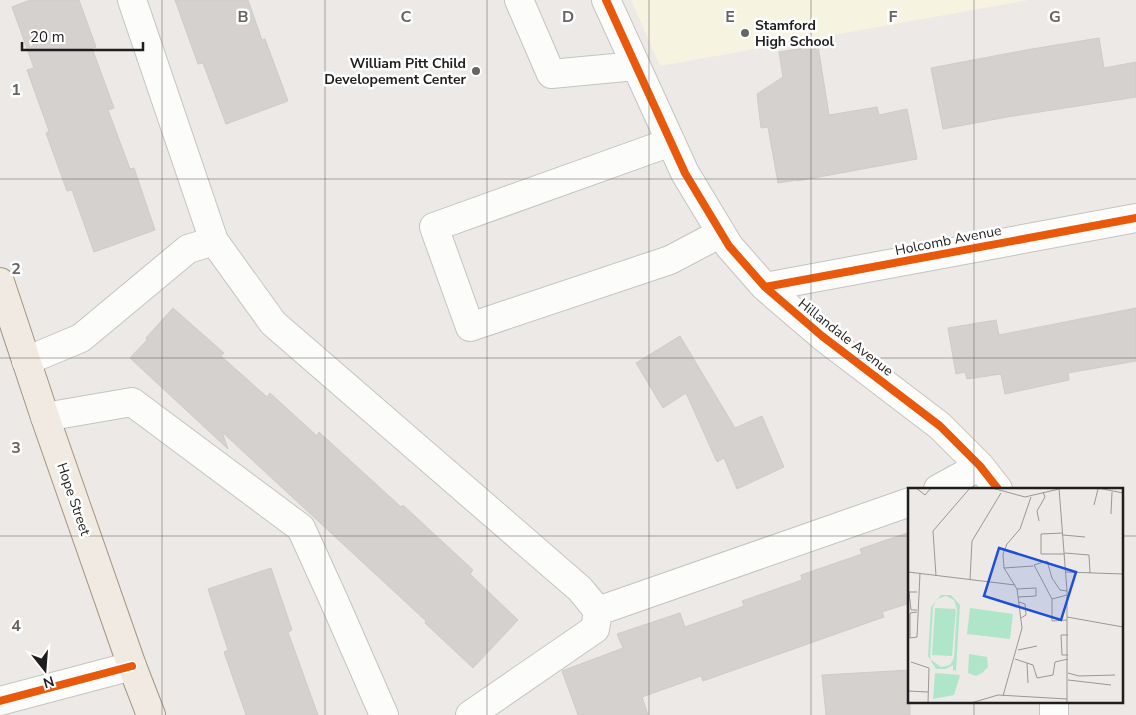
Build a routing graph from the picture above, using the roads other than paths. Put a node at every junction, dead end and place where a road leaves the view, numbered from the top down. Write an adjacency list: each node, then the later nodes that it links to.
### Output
1 (132, 0): 8 (street)
2 (519, 0): 4 (street)
3 (606, 0): 4 (street, Hillandale Avenue)
4 (636, 66): 5 (street, Hillandale Avenue)
5 (671, 142): 7 (street, Hillandale Avenue); 7 (street)
6 (1136, 218): 10 (street, Holcomb Avenue)
7 (721, 233): 10 (street, Hillandale Avenue)
8 (214, 241): 11 (street); 17 (street)
9 (0, 282): 11 (main road, Hope Street)
10 (765, 287): 13 (street, Hillandale Avenue)
11 (26, 361): 12 (main road, Hope Street)
12 (45, 417): 18 (main road, Hope Street); 22 (street)
13 (980, 466): 14 (street); 15 (street, Hillandale Avenue)
14 (940, 488)
15 (997, 488)
16 (908, 503): 17 (street)
17 (598, 611): 23 (street)
18 (132, 666): 19 (street); 21 (main road, Hope Street)
19 (0, 701)
20 (1054, 702): 24 (street)
21 (150, 715)
22 (384, 715)
23 (470, 715)
24 (1054, 715)

